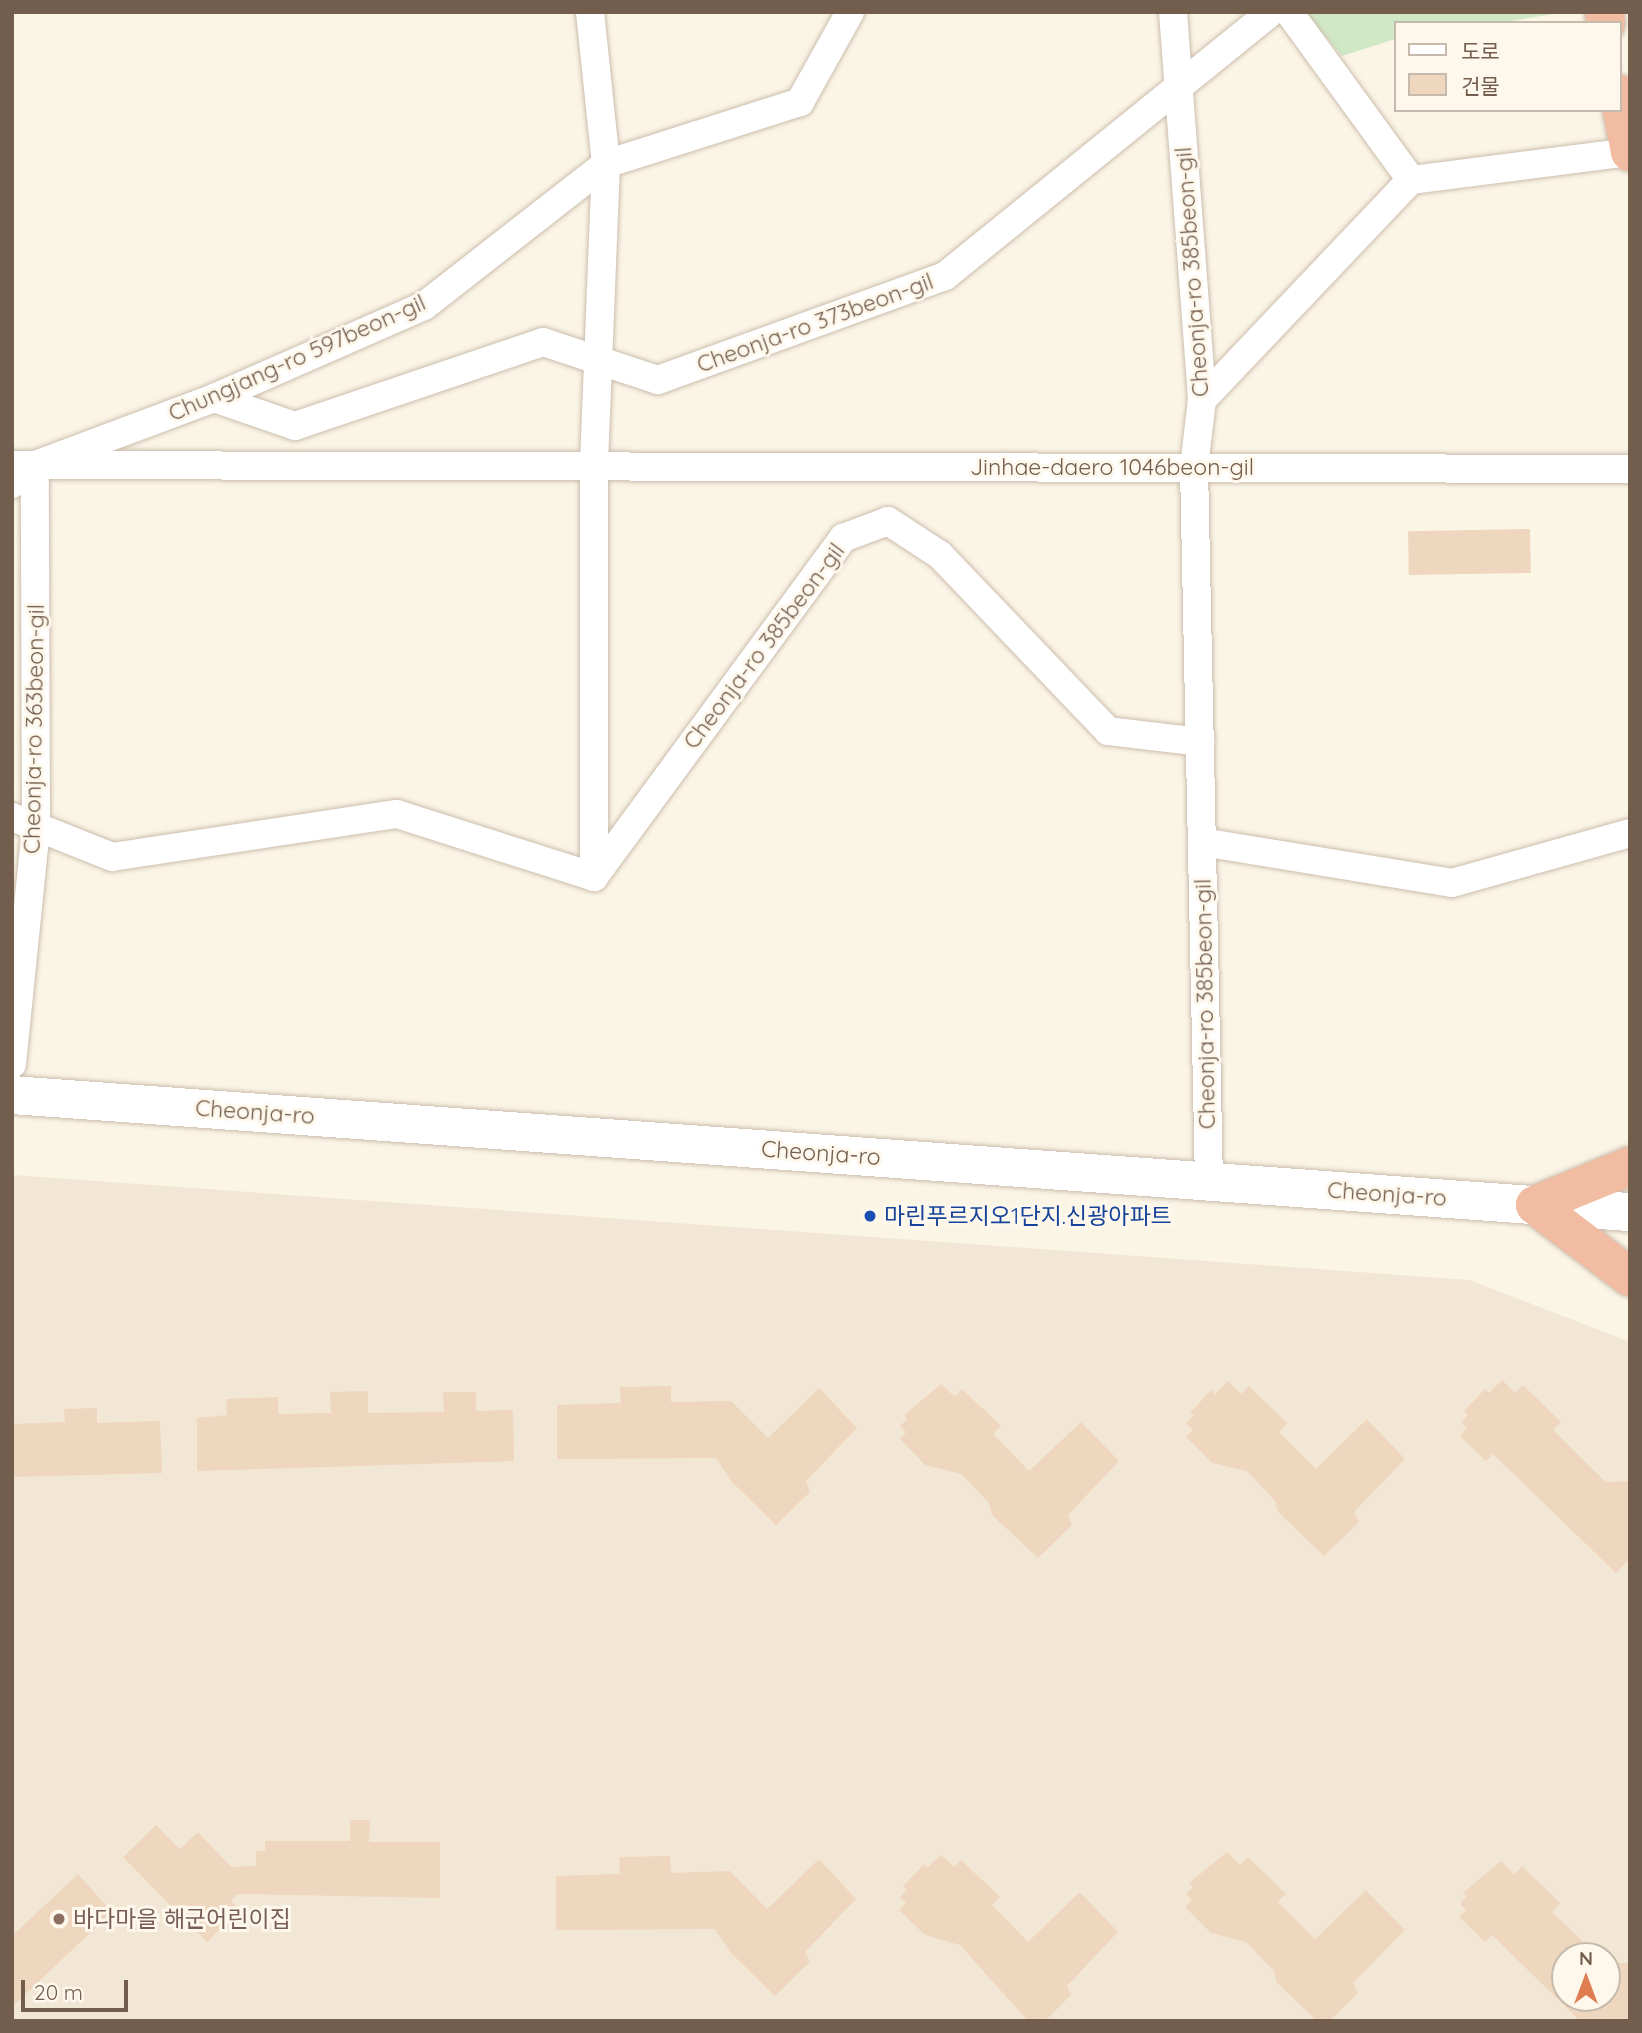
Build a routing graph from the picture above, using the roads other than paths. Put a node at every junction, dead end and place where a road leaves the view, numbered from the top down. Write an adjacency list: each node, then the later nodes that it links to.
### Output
1 (590, 12): 9 (street)
2 (850, 12): 9 (street)
3 (1173, 12): 6 (street, Cheonja-ro 385beon-gil)
4 (1271, 12): 6 (street, Cheonja-ro 373beon-gil)
5 (1289, 12): 10 (street)
6 (1179, 86): 11 (street, Cheonja-ro 373beon-gil); 13 (street, Cheonja-ro 385beon-gil)
7 (1621, 105): 8 (highway)
8 (1630, 152): 10 (street)
9 (606, 164): 11 (street); 12 (street, Chungjang-ro 597beon-gil)
10 (1410, 180): 13 (street)
11 (599, 360): 12 (street, Cheonja-ro 373beon-gil); 14 (street)
12 (214, 398): 15 (street, Chungjang-ro 597beon-gil)
13 (1202, 400): 16 (street, Cheonja-ro 385beon-gil)
14 (594, 463): 15 (street); 16 (street, Jinhae-daero 1046beon-gil); 23 (street)
15 (24, 465): 18 (street); 20 (street, Cheonja-ro 363beon-gil)
16 (1194, 467): 17 (street, Jinhae-daero 1046beon-gil); 19 (street, Cheonja-ro 385beon-gil)
17 (1630, 469)
18 (12, 484)
19 (1200, 742): 22 (street, Cheonja-ro 385beon-gil); 23 (street, Cheonja-ro 385beon-gil)
20 (24, 821): 23 (street); 24 (street, Cheonja-ro 363beon-gil)
21 (1630, 833): 22 (street)
22 (1202, 842): 27 (street, Cheonja-ro 385beon-gil)
23 (594, 877)
24 (12, 1064)
25 (12, 1095): 27 (main road, Cheonja-ro)
26 (1630, 1166): 28 (highway)
27 (1209, 1181): 28 (main road, Cheonja-ro)
28 (1535, 1205): 29 (main road, Cheonja-ro); 30 (highway)
29 (1630, 1212)
30 (1630, 1277)

